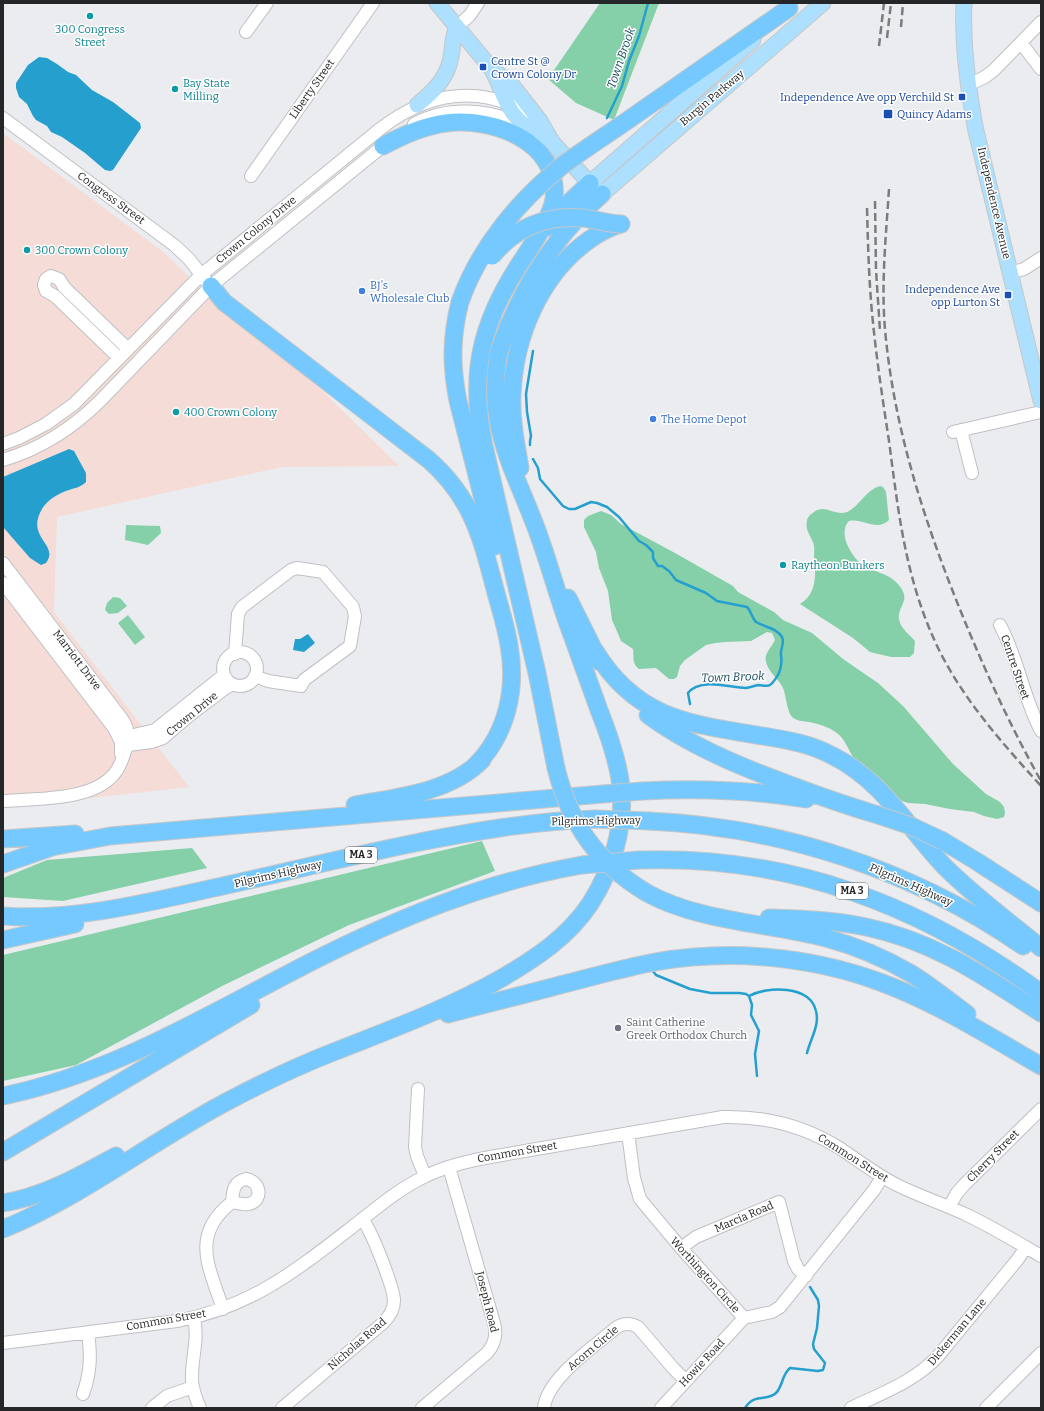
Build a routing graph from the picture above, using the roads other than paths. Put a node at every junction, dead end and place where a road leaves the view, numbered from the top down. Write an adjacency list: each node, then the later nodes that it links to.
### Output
1 (267, 3): 10 (street)
2 (373, 3): 21 (street, Liberty Street)
3 (437, 3): 9 (main road)
4 (478, 3): 9 (street)
5 (823, 3): 22 (main road, Burgin Parkway)
6 (964, 3): 14 (main road, Independence Avenue)
7 (792, 6): 22 (main road, Burgin Parkway); 27 (highway, bridge)
8 (1041, 22): 11 (street)
9 (457, 27): 12 (main road); 16 (main road)
10 (246, 32)
11 (1021, 42): 13 (street); 14 (street)
12 (492, 68): 15 (main road); 17 (main road)
13 (1041, 69)
14 (968, 85): 25 (main road, Independence Avenue)
15 (516, 92): 17 (main road); 19 (main road)
16 (417, 105): 17 (street, Crown Colony Drive); 26 (street, Crown Colony Drive)
17 (508, 109): 19 (main road); 20 (street, Crown Colony Drive)
18 (3, 118): 26 (street, Congress Street)
19 (536, 126): 22 (main road)
20 (384, 146): 23 (highway); 26 (street, Crown Colony Drive)
21 (251, 176)
22 (596, 189): 23 (highway); 34 (highway)
23 (526, 254): 50 (highway)
24 (1041, 258): 25 (street)
25 (1010, 273): 30 (main road, Independence Avenue)
26 (206, 280): 28 (street, Crown Colony Drive); 35 (street, Crown Colony Drive); 49 (highway)
27 (460, 302): 34 (highway, bridge); 40 (highway)
28 (128, 349): 29 (street, Crown Colony Drive); 29 (street)
29 (119, 358): 33 (street, Crown Colony Drive)
30 (1037, 368): 31 (main road, Independence Avenue)
31 (1041, 401)
32 (1041, 412): 36 (street)
33 (3, 444)
34 (512, 455): 37 (highway)
35 (3, 460)
36 (972, 473)
37 (547, 557): 42 (highway); 67 (highway)
38 (3, 563): 48 (street, Marriott Drive)
39 (3, 583): 48 (street, Marriott Drive)
40 (508, 598): 49 (highway); 50 (highway)
41 (1000, 625): 47 (street, Centre Street)
42 (595, 652): 52 (highway); 62 (highway)
43 (235, 654): 44 (street); 45 (street); 45 (street)
44 (224, 675): 46 (street); 48 (street, Crown Drive)
45 (255, 676): 46 (street, Crown Drive)
46 (232, 684): 48 (street, Crown Drive)
47 (1041, 731)
48 (124, 742): 51 (street, Marriott Drive)
49 (473, 768): 53 (highway)
50 (556, 768): 59 (highway, bridge)
51 (3, 801)
52 (878, 815): 53 (highway, bridge); 57 (highway, bridge)
53 (238, 824): 54 (highway)
54 (167, 831): 55 (highway); 56 (highway)
55 (3, 839)
56 (3, 864)
57 (1041, 903)
58 (130, 905): 60 (highway, MA 3); 61 (highway); 64 (highway, Pilgrims Highway / MA 3, bridge)
59 (697, 912): 66 (highway); 68 (highway)
60 (3, 916)
61 (3, 940)
62 (1041, 948)
63 (325, 955): 65 (highway, MA 3, bridge); 70 (highway, MA 3); 74 (highway)
64 (1041, 958)
65 (1041, 993)
66 (1041, 1013)
67 (379, 1035): 68 (highway); 71 (highway)
68 (1041, 1066)
69 (418, 1089): 76 (street)
70 (3, 1096)
71 (220, 1105): 79 (highway); 82 (highway)
72 (1041, 1109): 80 (street, Cherry Street)
73 (628, 1133): 75 (street, Common Street); 77 (street, Common Street); 84 (street, Worthington Circle)
74 (3, 1152)
75 (449, 1167): 76 (street, Common Street); 99 (street, Joseph Road)
76 (425, 1176): 81 (street, Common Street)
77 (882, 1177): 80 (street, Common Street); 86 (street, Worthington Circle)
78 (232, 1202): 87 (street)
79 (3, 1204)
80 (950, 1207): 83 (street, Common Street)
81 (362, 1219): 87 (street, Common Street); 98 (street, Nicholas Road)
82 (3, 1229)
83 (1026, 1247): 85 (street, Common Street); 102 (street, Dickerman Lane)
84 (681, 1248): 86 (street, Marcia Road); 89 (street, Worthington Circle)
85 (1041, 1256)
86 (806, 1276): 89 (street, Worthington Circle)
87 (223, 1309): 88 (street, Common Street)
88 (194, 1318): 90 (street, Common Street); 94 (street)
89 (744, 1318): 93 (street, Howie Road)
90 (88, 1332): 91 (street, Common Street); 95 (street)
91 (3, 1343)
92 (1041, 1353): 103 (street)
93 (686, 1381): 100 (street, Acorn Circle); 101 (street, Howie Road)
94 (193, 1387): 96 (street); 97 (street)
95 (83, 1394)
96 (152, 1408)
97 (200, 1408)
98 (282, 1408)
99 (422, 1408)
100 (544, 1408)
101 (661, 1408)
102 (851, 1408)
103 (986, 1408)

